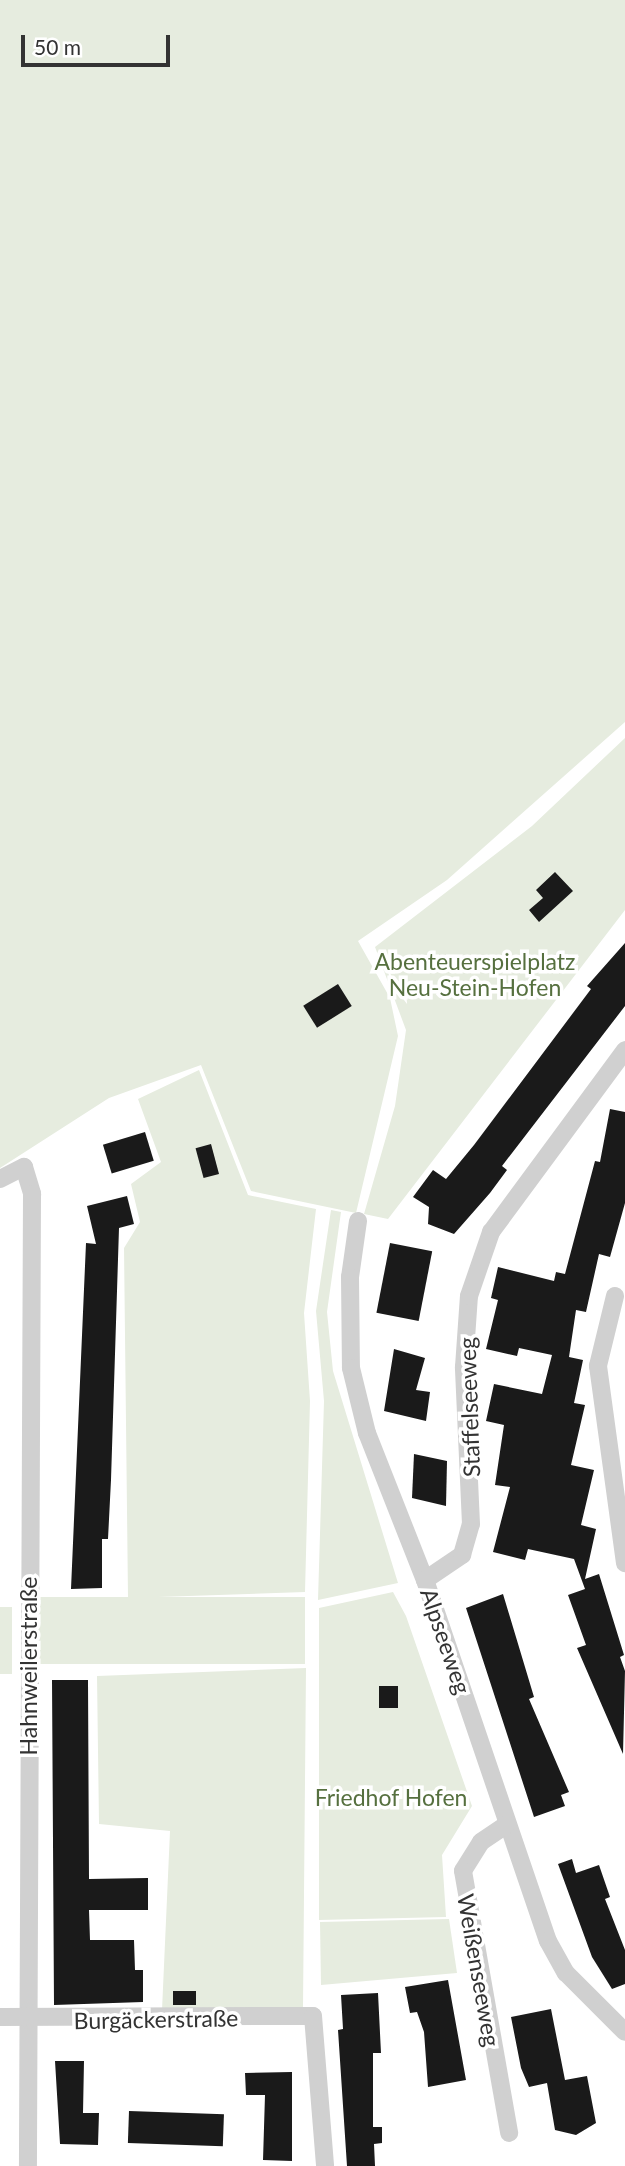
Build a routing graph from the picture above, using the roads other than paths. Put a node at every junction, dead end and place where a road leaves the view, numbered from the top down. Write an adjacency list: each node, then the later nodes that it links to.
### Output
1 (625, 1050): 6 (street, Staffelseeweg)
2 (0, 1179): 9 (street, Hahnweilerstraße)
3 (359, 1221): 6 (street, Alpseeweg)
4 (615, 1296): 5 (street)
5 (625, 1563)
6 (425, 1580): 7 (street, Alpseeweg)
7 (506, 1825): 10 (street, Alpseeweg); 11 (street, Weißenseeweg)
8 (0, 2017): 9 (street, Burgäckerstraße)
9 (24, 2020): 12 (street, Hahnweilerstraße); 13 (street, Burgäckerstraße)
10 (625, 2032)
11 (509, 2133)
12 (27, 2166)
13 (324, 2166)

